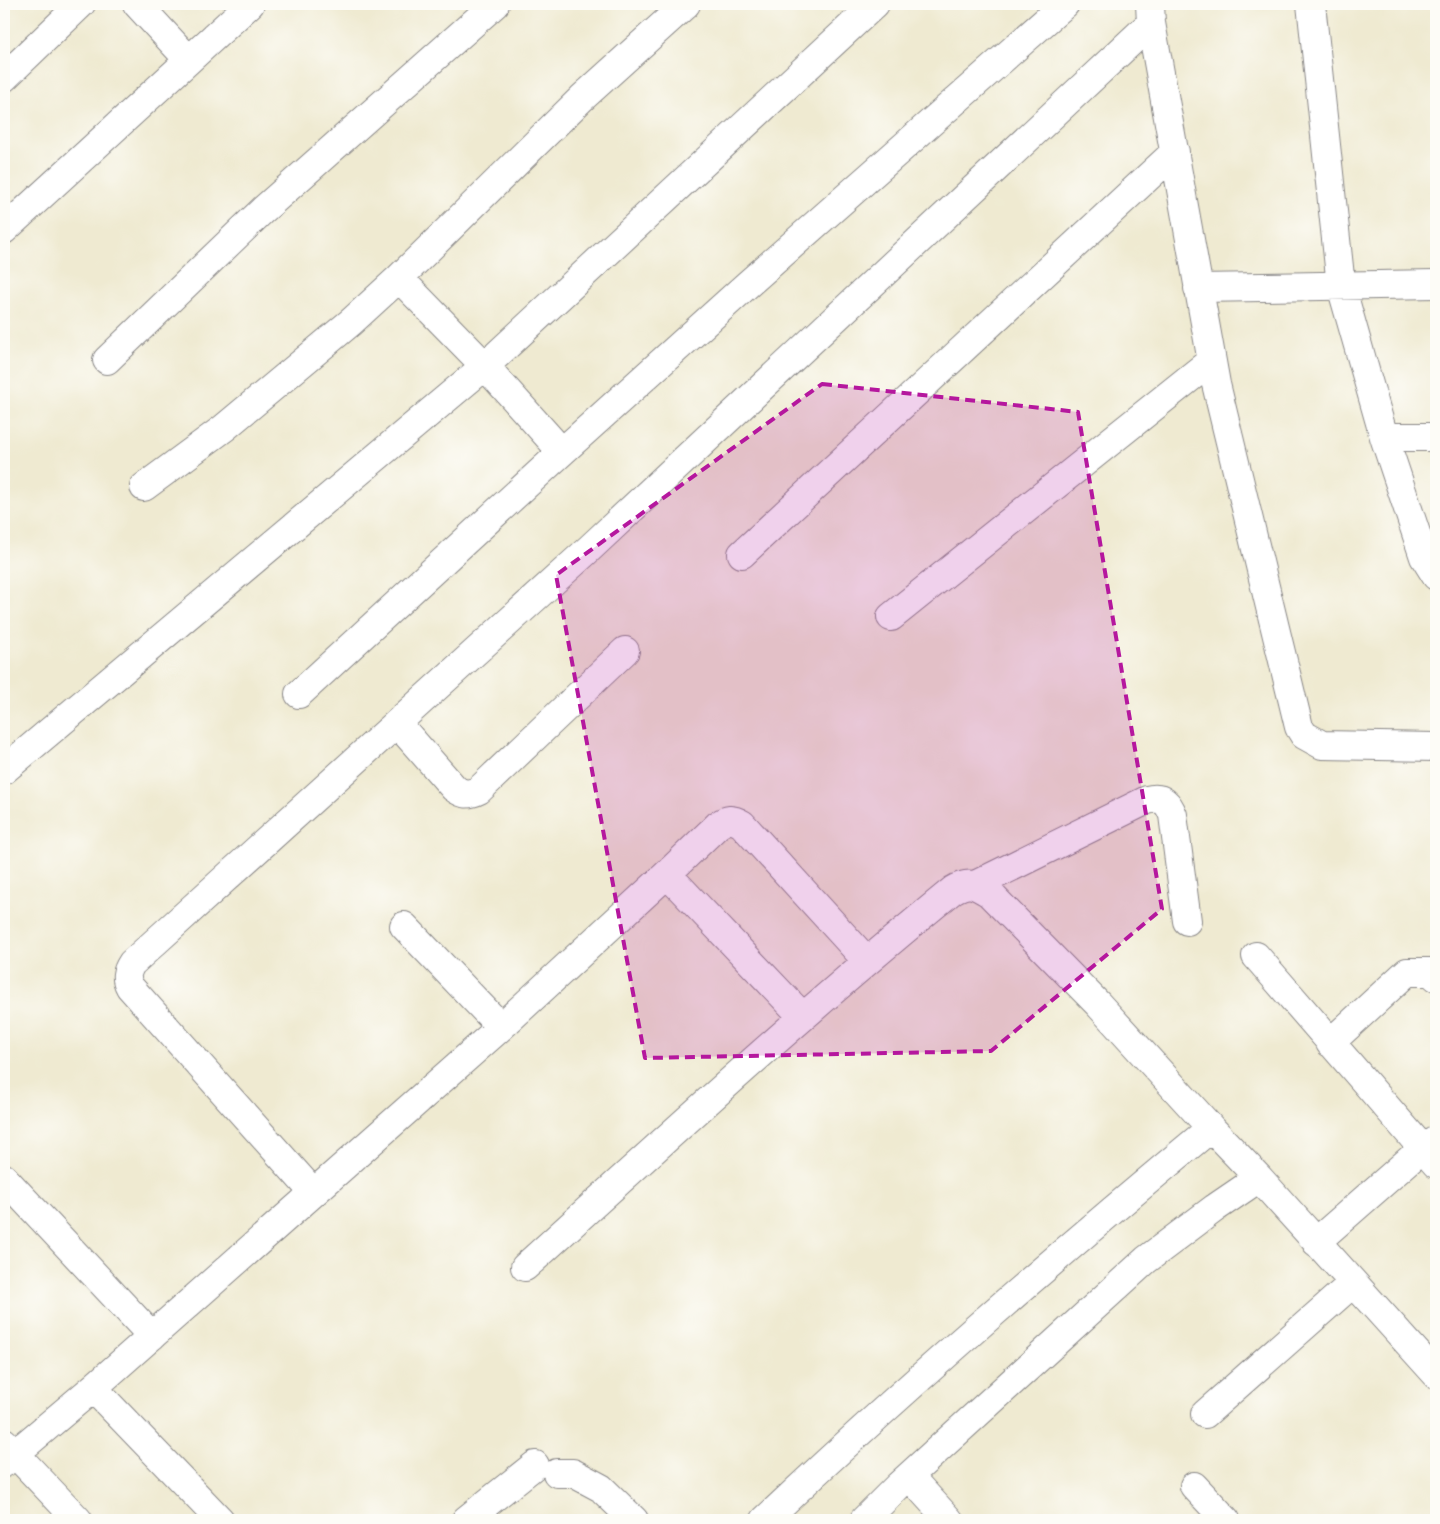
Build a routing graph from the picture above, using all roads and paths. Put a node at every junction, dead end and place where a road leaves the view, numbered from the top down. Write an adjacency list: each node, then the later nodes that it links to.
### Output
1 (81, 4): 11 (street)
2 (137, 4): 10 (street)
3 (250, 4): 10 (street)
4 (495, 4): 18 (street)
5 (686, 4): 14 (street)
6 (875, 4): 20 (street)
7 (1065, 4): 23 (street)
8 (1311, 4): 16 (street)
9 (1151, 14): 12 (street); 30 (street)
10 (188, 59): 13 (street)
11 (4, 78)
12 (1174, 152): 17 (street); 25 (street)
13 (4, 230)
14 (398, 278): 20 (street); 24 (street)
15 (1436, 284): 16 (street)
16 (1341, 286): 17 (street); 21 (street)
17 (1198, 288): 19 (street)
18 (108, 360)
19 (1211, 361): 27 (street); 31 (street)
20 (485, 366): 23 (street); 32 (street)
21 (1384, 437): 22 (street); 26 (street)
22 (1436, 437)
23 (562, 452): 29 (street)
24 (144, 487)
25 (742, 554)
26 (1436, 576)
27 (890, 617)
28 (625, 651): 30 (street)
29 (299, 694)
30 (397, 724): 47 (street)
31 (1436, 747)
32 (4, 770)
33 (667, 874): 38 (street); 40 (street); 41 (street)
34 (975, 885): 35 (street); 38 (street); 43 (street)
35 (1187, 921)
36 (404, 926): 41 (street)
37 (1256, 956): 42 (street)
38 (867, 961): 40 (street)
39 (1436, 977): 42 (street)
40 (803, 1016): 49 (street)
41 (501, 1027): 47 (street)
42 (1330, 1043): 44 (street)
43 (1211, 1128): 46 (street); 62 (street)
44 (1431, 1151): 48 (street)
45 (4, 1178): 51 (street)
46 (1259, 1178): 48 (street); 56 (street)
47 (313, 1192): 51 (street)
48 (1316, 1242): 50 (street)
49 (525, 1266)
50 (1353, 1283): 52 (street); 54 (street)
51 (152, 1336): 53 (street)
52 (1436, 1374)
53 (93, 1388): 55 (street); 59 (street)
54 (1205, 1414)
55 (8, 1453): 58 (street)
56 (909, 1476): 63 (street); 64 (street)
57 (1194, 1486): 65 (street)
58 (78, 1520)
59 (220, 1520)
60 (466, 1520): 61 (street)
61 (634, 1520)
62 (765, 1520)
63 (864, 1520)
64 (949, 1520)
65 (1226, 1520)

